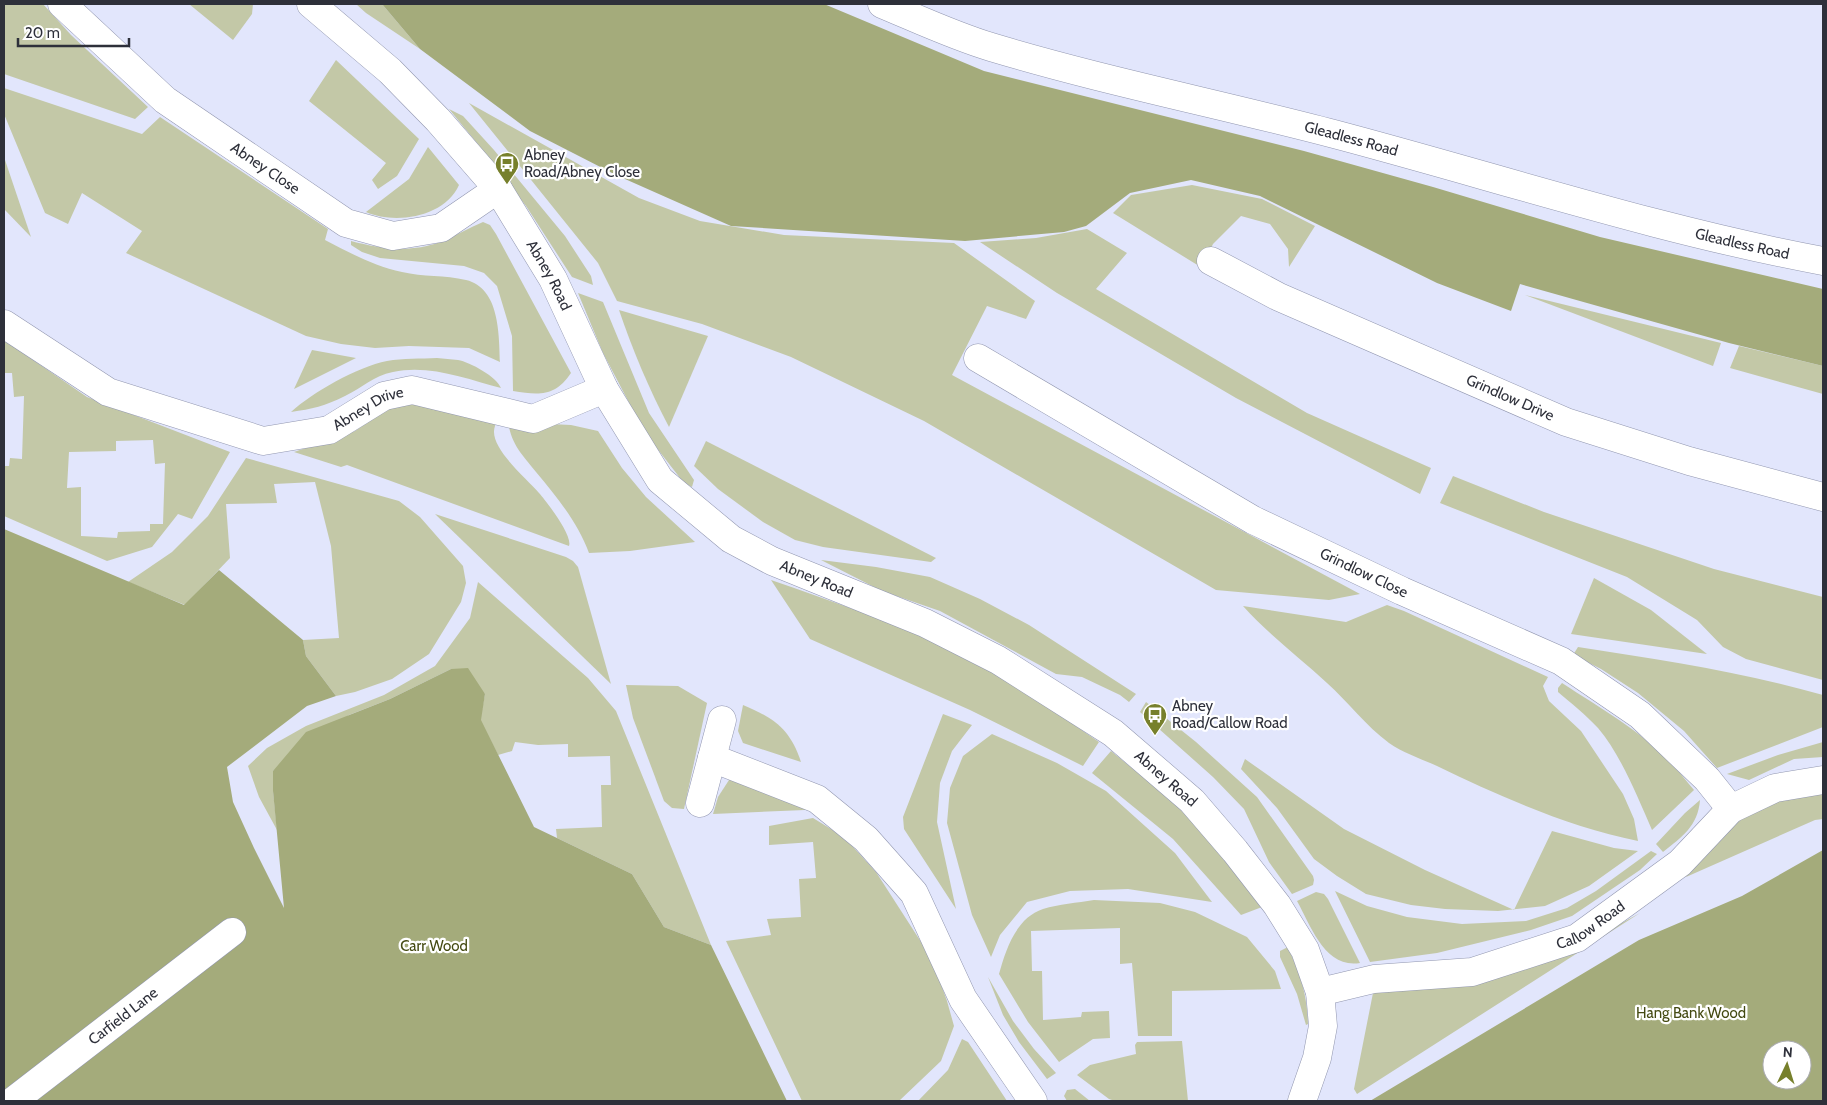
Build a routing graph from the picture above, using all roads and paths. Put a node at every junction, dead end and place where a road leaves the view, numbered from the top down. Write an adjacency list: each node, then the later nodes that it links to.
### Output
1 (62, 4): 4 (street, Abney Close)
2 (312, 4): 4 (street, Abney Road)
3 (882, 4): 5 (street, Gleadless Road)
4 (498, 189): 9 (street, Abney Road)
5 (1823, 260)
6 (1211, 261): 10 (street, Grindlow Drive)
7 (4, 324): 9 (street, Abney Drive)
8 (978, 358): 15 (street, Grindlow Close)
9 (604, 389): 17 (street, Abney Road)
10 (1823, 497)
11 (722, 720): 12 (street)
12 (712, 758): 14 (street); 19 (street)
13 (1823, 780): 15 (street, Callow Road)
14 (700, 803)
15 (1731, 809): 17 (street, Callow Road)
16 (232, 932): 18 (street, Carfield Lane)
17 (1320, 992): 20 (street, Abney Road)
18 (13, 1101)
19 (1034, 1101)
20 (1302, 1101)

